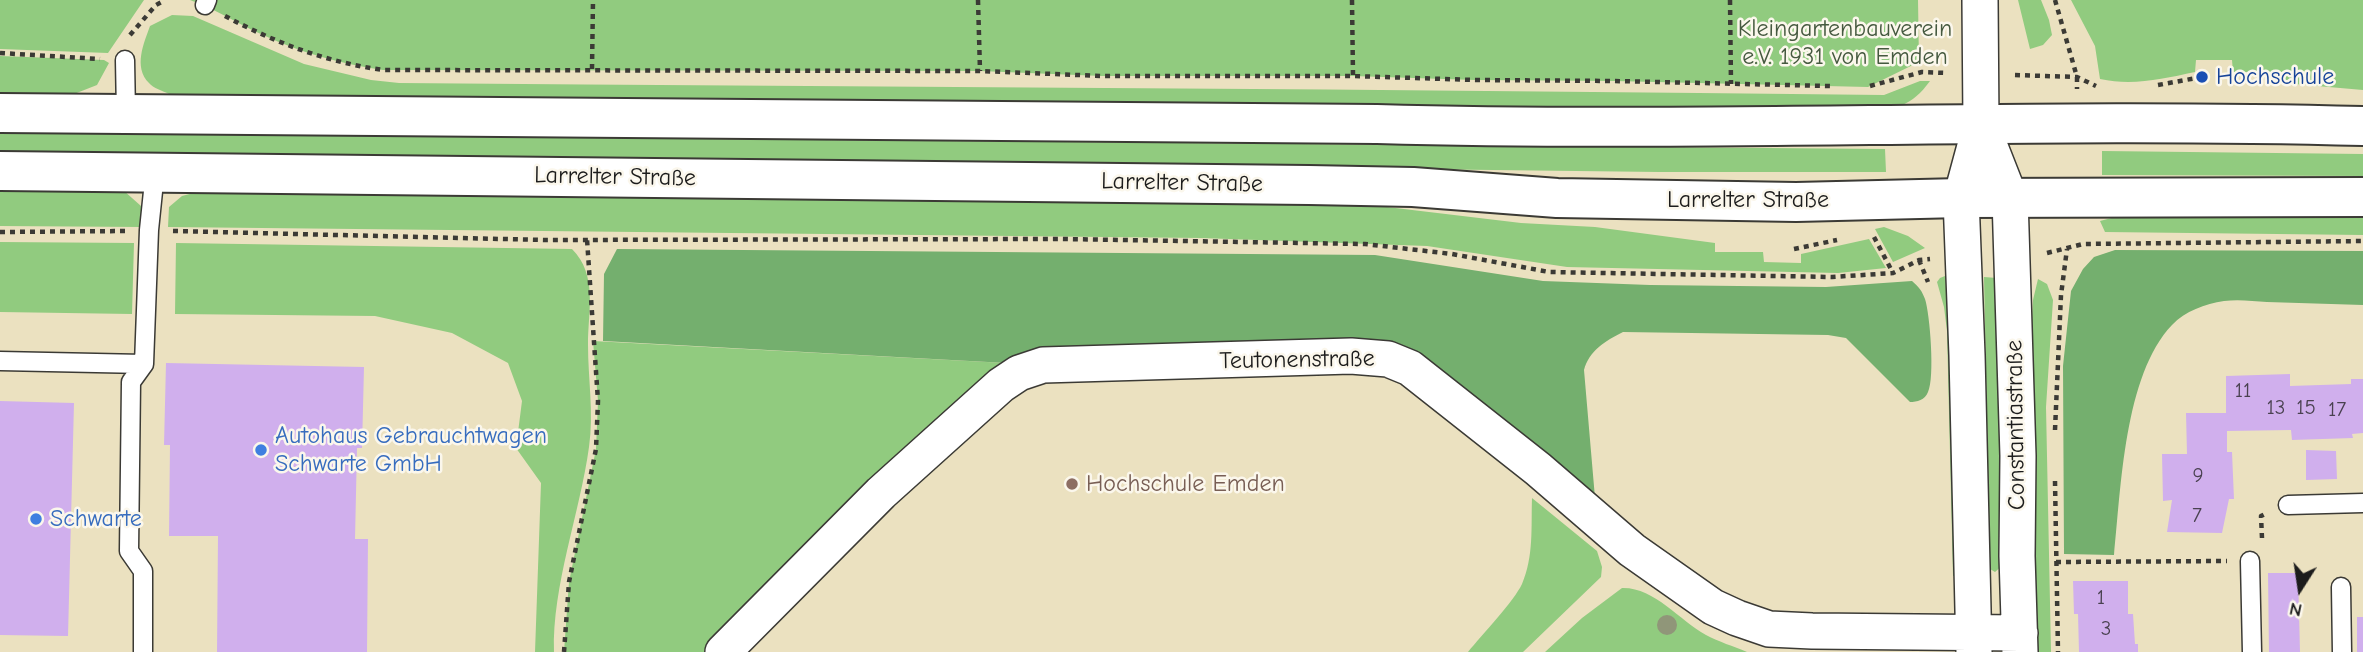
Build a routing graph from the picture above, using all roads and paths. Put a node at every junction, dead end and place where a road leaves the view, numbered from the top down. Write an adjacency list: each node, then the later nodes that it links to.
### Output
1 (165, 0): 9 (path)
2 (593, 0): 10 (path)
3 (978, 0): 11 (path)
4 (1352, 0): 13 (path)
5 (1730, 0): 15 (path)
6 (1980, 0): 12 (street)
7 (206, 3): 10 (path)
8 (0, 53): 9 (path)
9 (125, 60): 21 (lane)
10 (592, 69): 11 (path)
11 (980, 71): 13 (path)
12 (1981, 74): 17 (path); 19 (path); 22 (street)
13 (1353, 76): 15 (path)
14 (2202, 77): 18 (path)
15 (1731, 84): 16 (path)
16 (1841, 86)
17 (1868, 87)
18 (2149, 87)
19 (2102, 89)
20 (0, 113): 21 (street)
21 (126, 114): 22 (street)
22 (1981, 124): 23 (street); 27 (street, Constantiastraße); 28 (street, Constantiastraße)
23 (2363, 126)
24 (0, 171): 25 (street, Larrelter Straße)
25 (155, 172): 27 (street, Larrelter Straße); 29 (lane)
26 (2363, 197): 28 (street, Larrelter Straße)
27 (1961, 198): 28 (street, Larrelter Straße); 37 (street, Constantiastraße)
28 (2010, 198): 38 (street, Constantiastraße)
29 (149, 230): 30 (path); 33 (path); 41 (lane)
30 (0, 232)
31 (1872, 233): 39 (path)
32 (1846, 238): 35 (path)
33 (587, 239): 39 (path); 52 (path)
34 (2363, 241): 36 (path)
35 (1794, 249)
36 (2067, 249): 38 (path); 42 (path)
37 (1963, 253): 39 (path); 49 (street, Constantiastraße)
38 (2013, 255): 50 (street, Constantiastraße)
39 (1893, 273)
40 (0, 361): 41 (lane)
41 (144, 364): 51 (lane)
42 (2055, 434)
43 (2055, 472): 47 (path)
44 (2363, 503): 45 (lane)
45 (2288, 505): 46 (path)
46 (2250, 561): 47 (path); 55 (lane)
47 (2056, 562): 54 (path)
48 (2341, 587): 56 (lane)
49 (1973, 642): 50 (street, Teutonenstraße); 53 (street, Teutonenstraße)
50 (2020, 642)
51 (143, 652)
52 (564, 652)
53 (723, 652)
54 (2058, 652)
55 (2252, 652)
56 (2342, 652)

